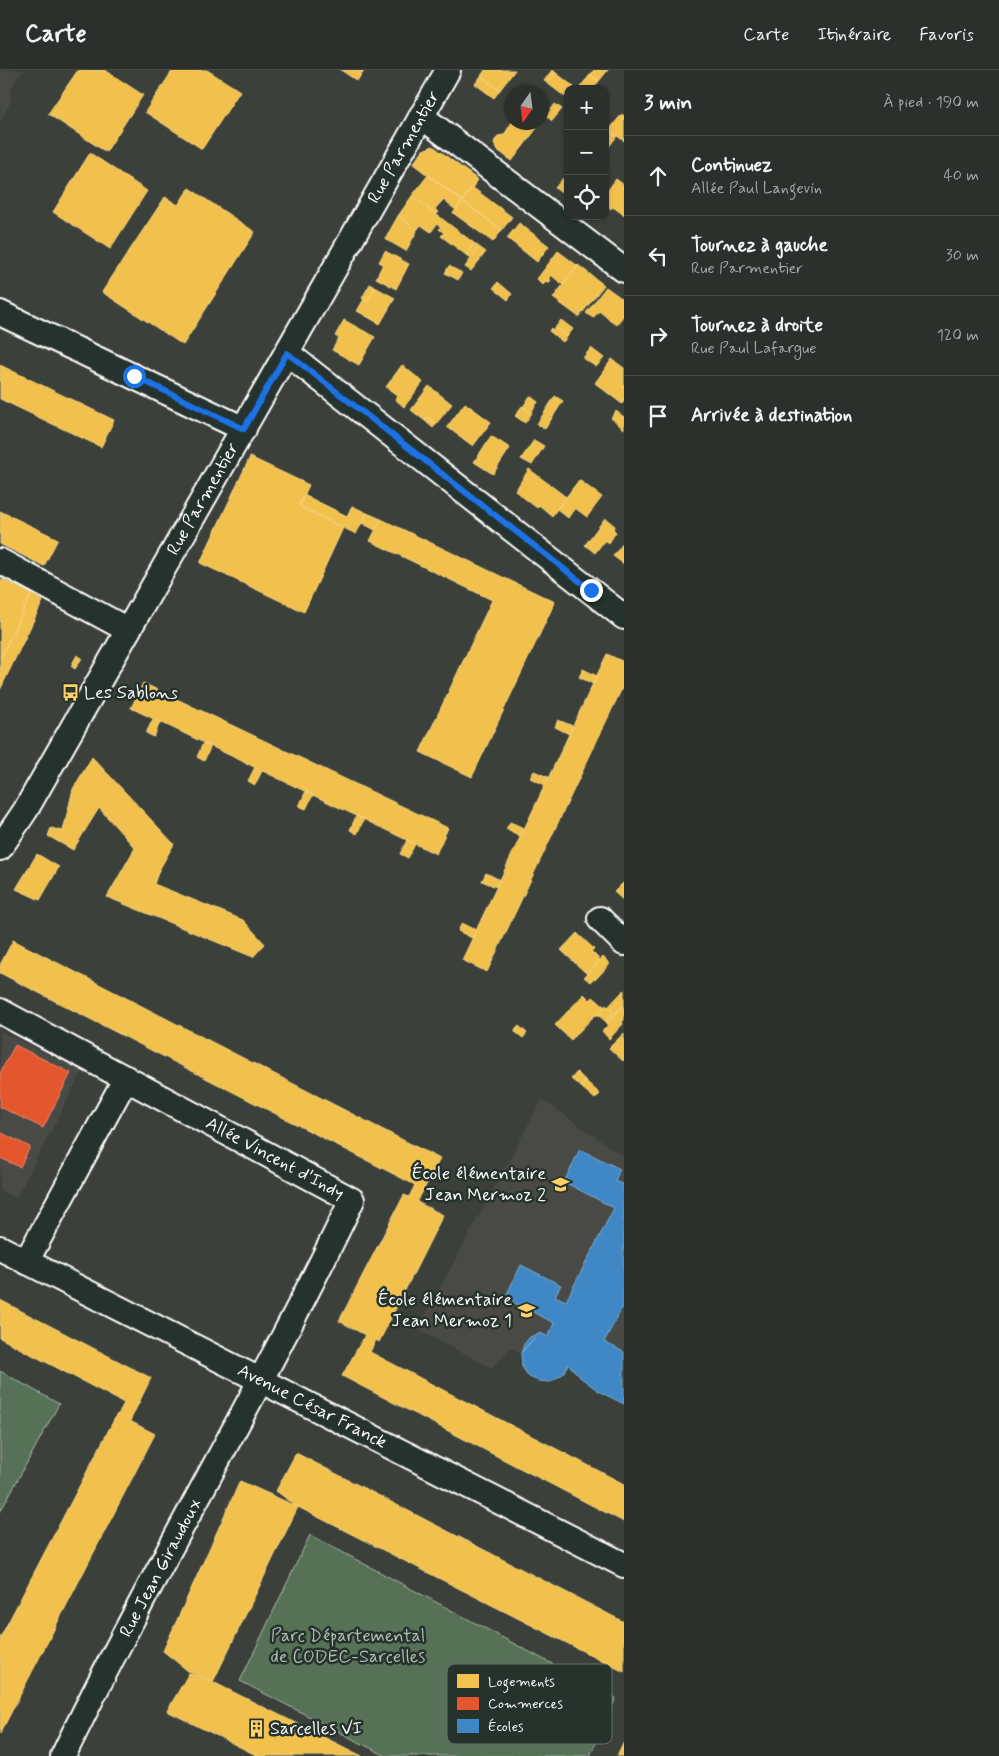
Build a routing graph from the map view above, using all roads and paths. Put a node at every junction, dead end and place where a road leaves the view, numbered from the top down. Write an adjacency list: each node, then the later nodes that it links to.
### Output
1 (448, 70): 2 (street, Rue Parmentier)
2 (421, 116): 3 (street); 5 (street, Rue Parmentier)
3 (624, 270)
4 (0, 313): 6 (street)
5 (287, 353): 6 (street, Rue Parmentier); 8 (street)
6 (244, 429): 9 (street, Rue Parmentier)
7 (0, 561): 9 (street)
8 (624, 617)
9 (128, 630): 10 (street, Rue Parmentier)
10 (0, 848)
11 (600, 920): 12 (street)
12 (624, 943)
13 (0, 1011): 14 (street, Allée Vincent d'Indy)
14 (126, 1078): 16 (street); 17 (street, Allée Vincent d'Indy)
15 (0, 1248): 16 (street, Avenue César Franck)
16 (26, 1262): 17 (street, Avenue César Franck)
17 (261, 1382): 18 (street, Avenue César Franck); 19 (street, Rue Jean Giraudoux)
18 (624, 1565)
19 (63, 1756)

